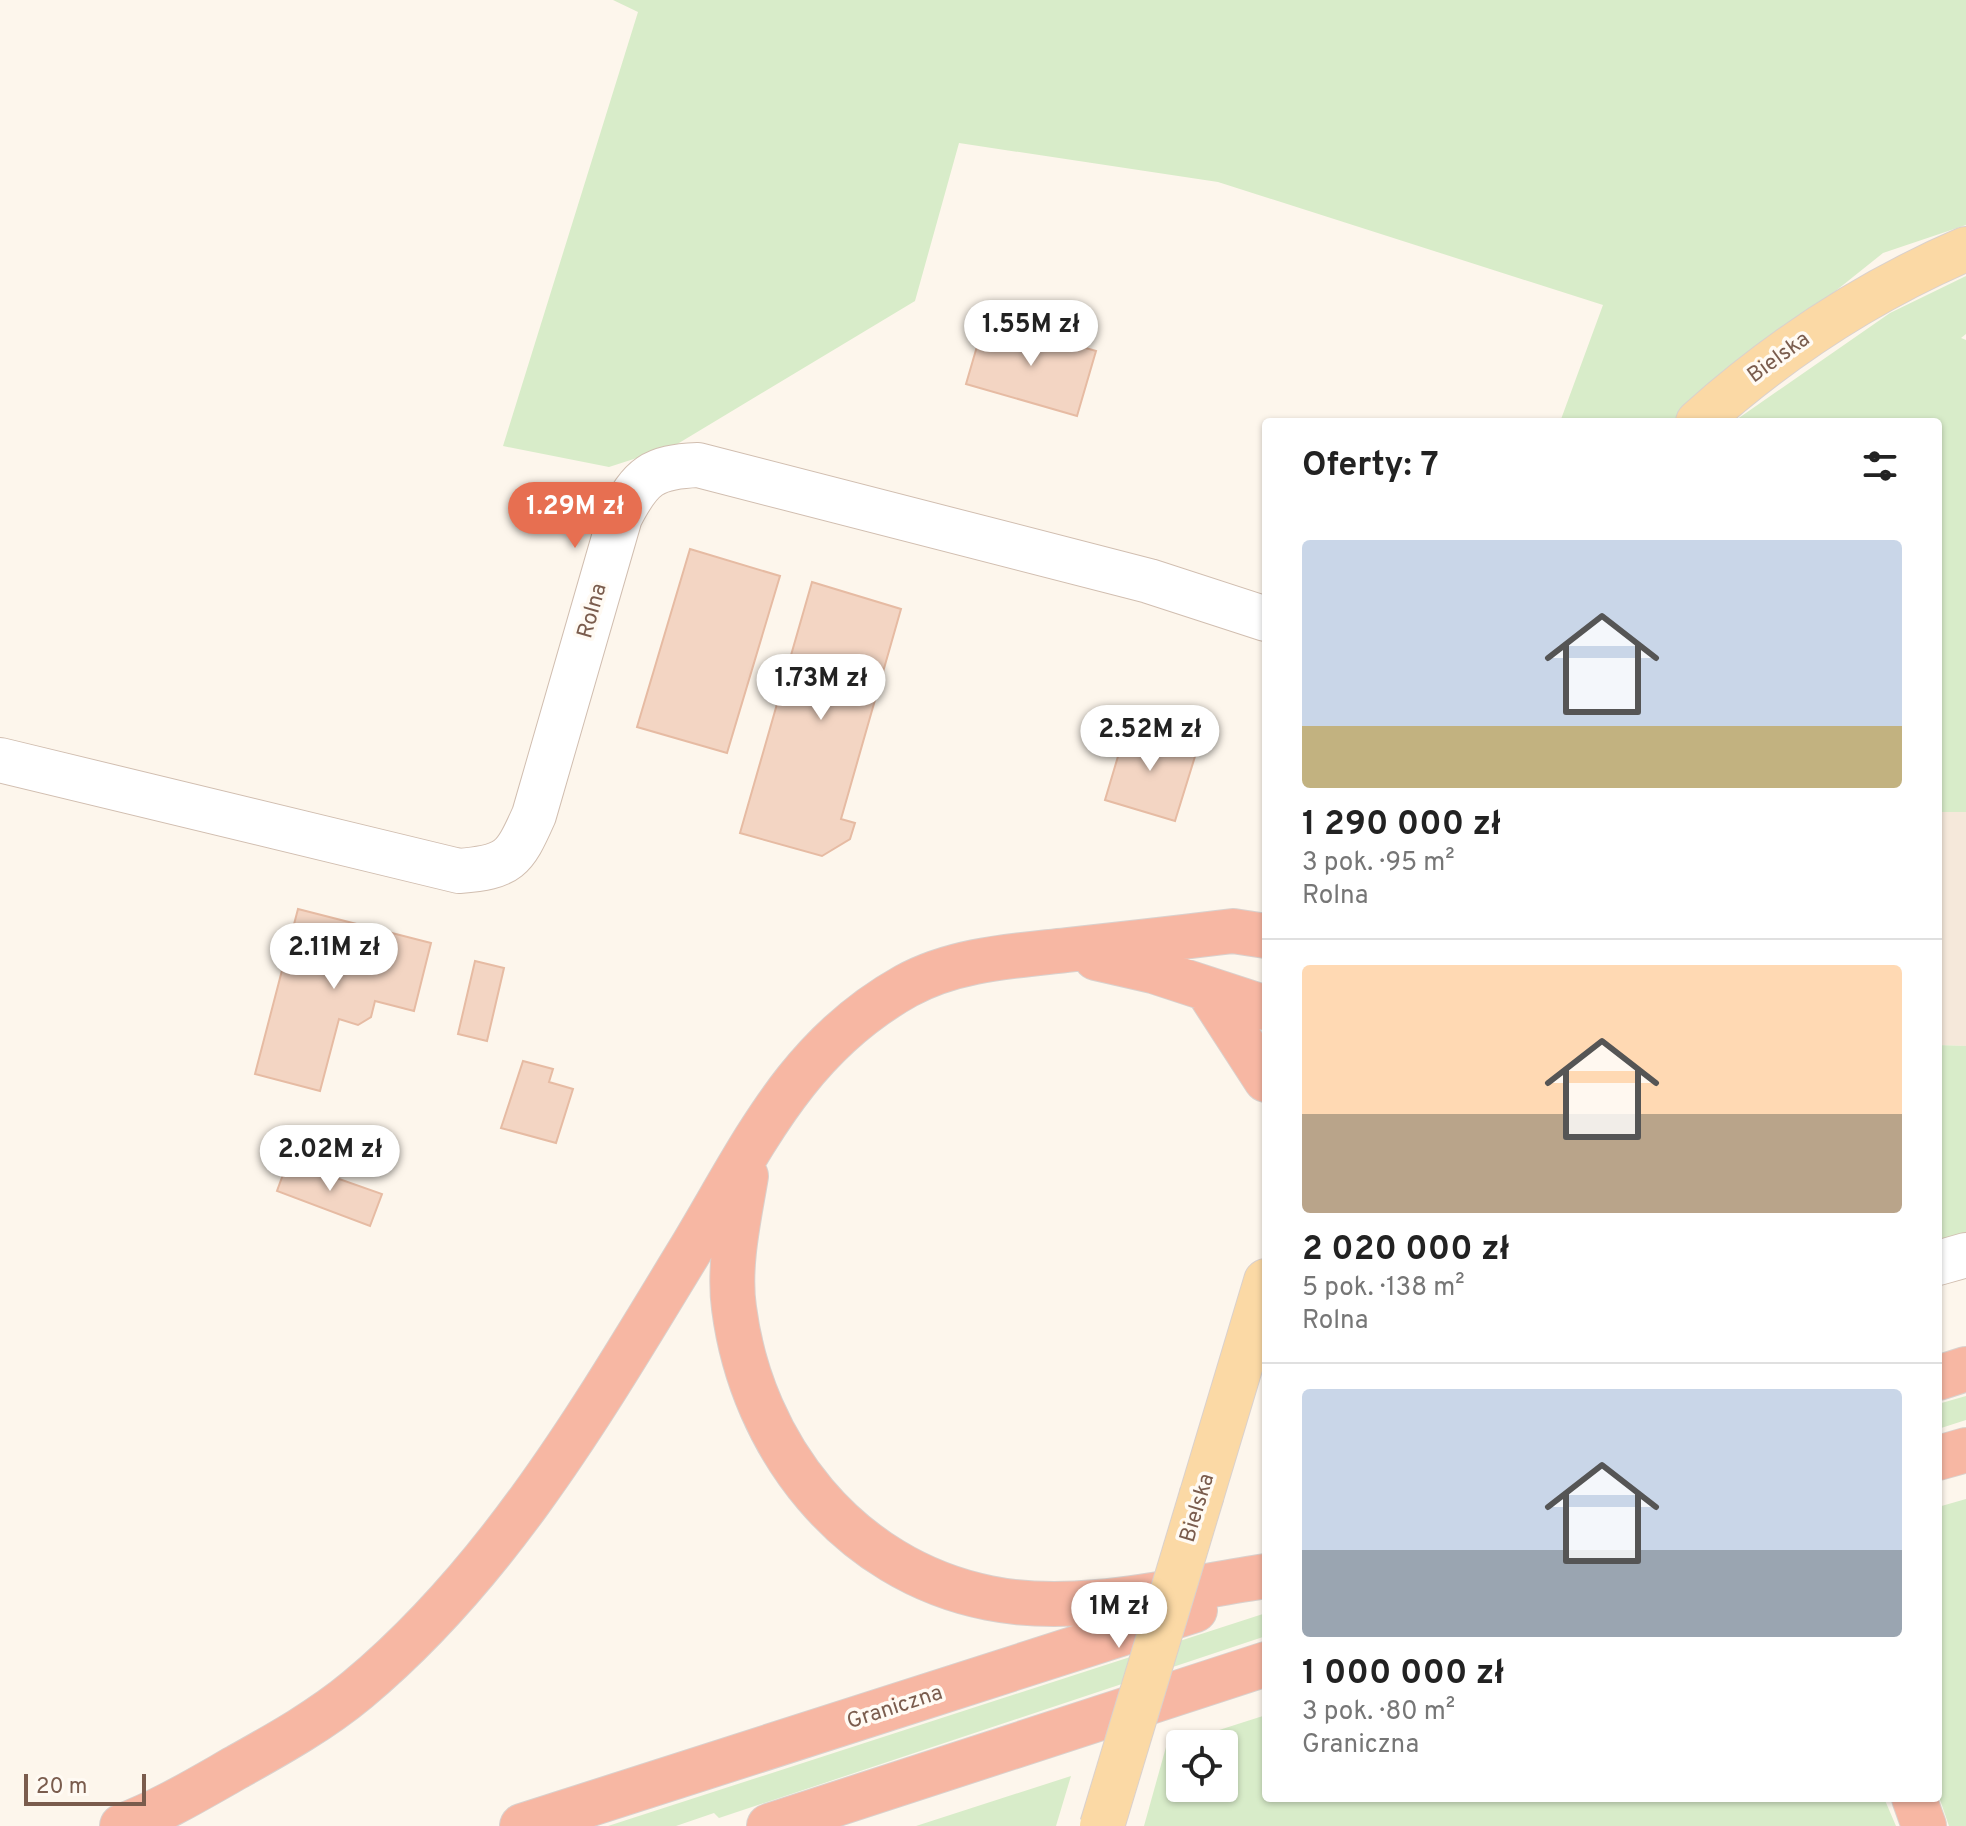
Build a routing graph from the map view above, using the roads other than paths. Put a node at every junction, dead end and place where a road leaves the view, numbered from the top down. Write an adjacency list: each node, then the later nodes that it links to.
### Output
1 (1966, 249): 2 (main road, Bielska)
2 (1702, 418)
3 (1262, 618): 4 (street, Rolna)
4 (0, 760)
5 (1255, 928): 6 (highway)
6 (1064, 950): 7 (highway); 10 (highway)
7 (1209, 992): 8 (highway); 9 (highway)
8 (1262, 1007)
9 (1262, 1074)
10 (750, 1152): 18 (highway); 22 (highway)
11 (1966, 1255): 12 (street)
12 (1942, 1262)
13 (1262, 1294): 25 (main road, Bielska, bridge)
14 (1966, 1369): 15 (highway)
15 (1942, 1377)
16 (1966, 1450): 17 (highway)
17 (1942, 1457)
18 (1262, 1577)
19 (1262, 1588): 23 (highway, Graniczna)
20 (1262, 1665): 24 (highway)
21 (1915, 1802): 26 (highway)
22 (122, 1826)
23 (522, 1826)
24 (769, 1826)
25 (1102, 1826)
26 (1924, 1826)

